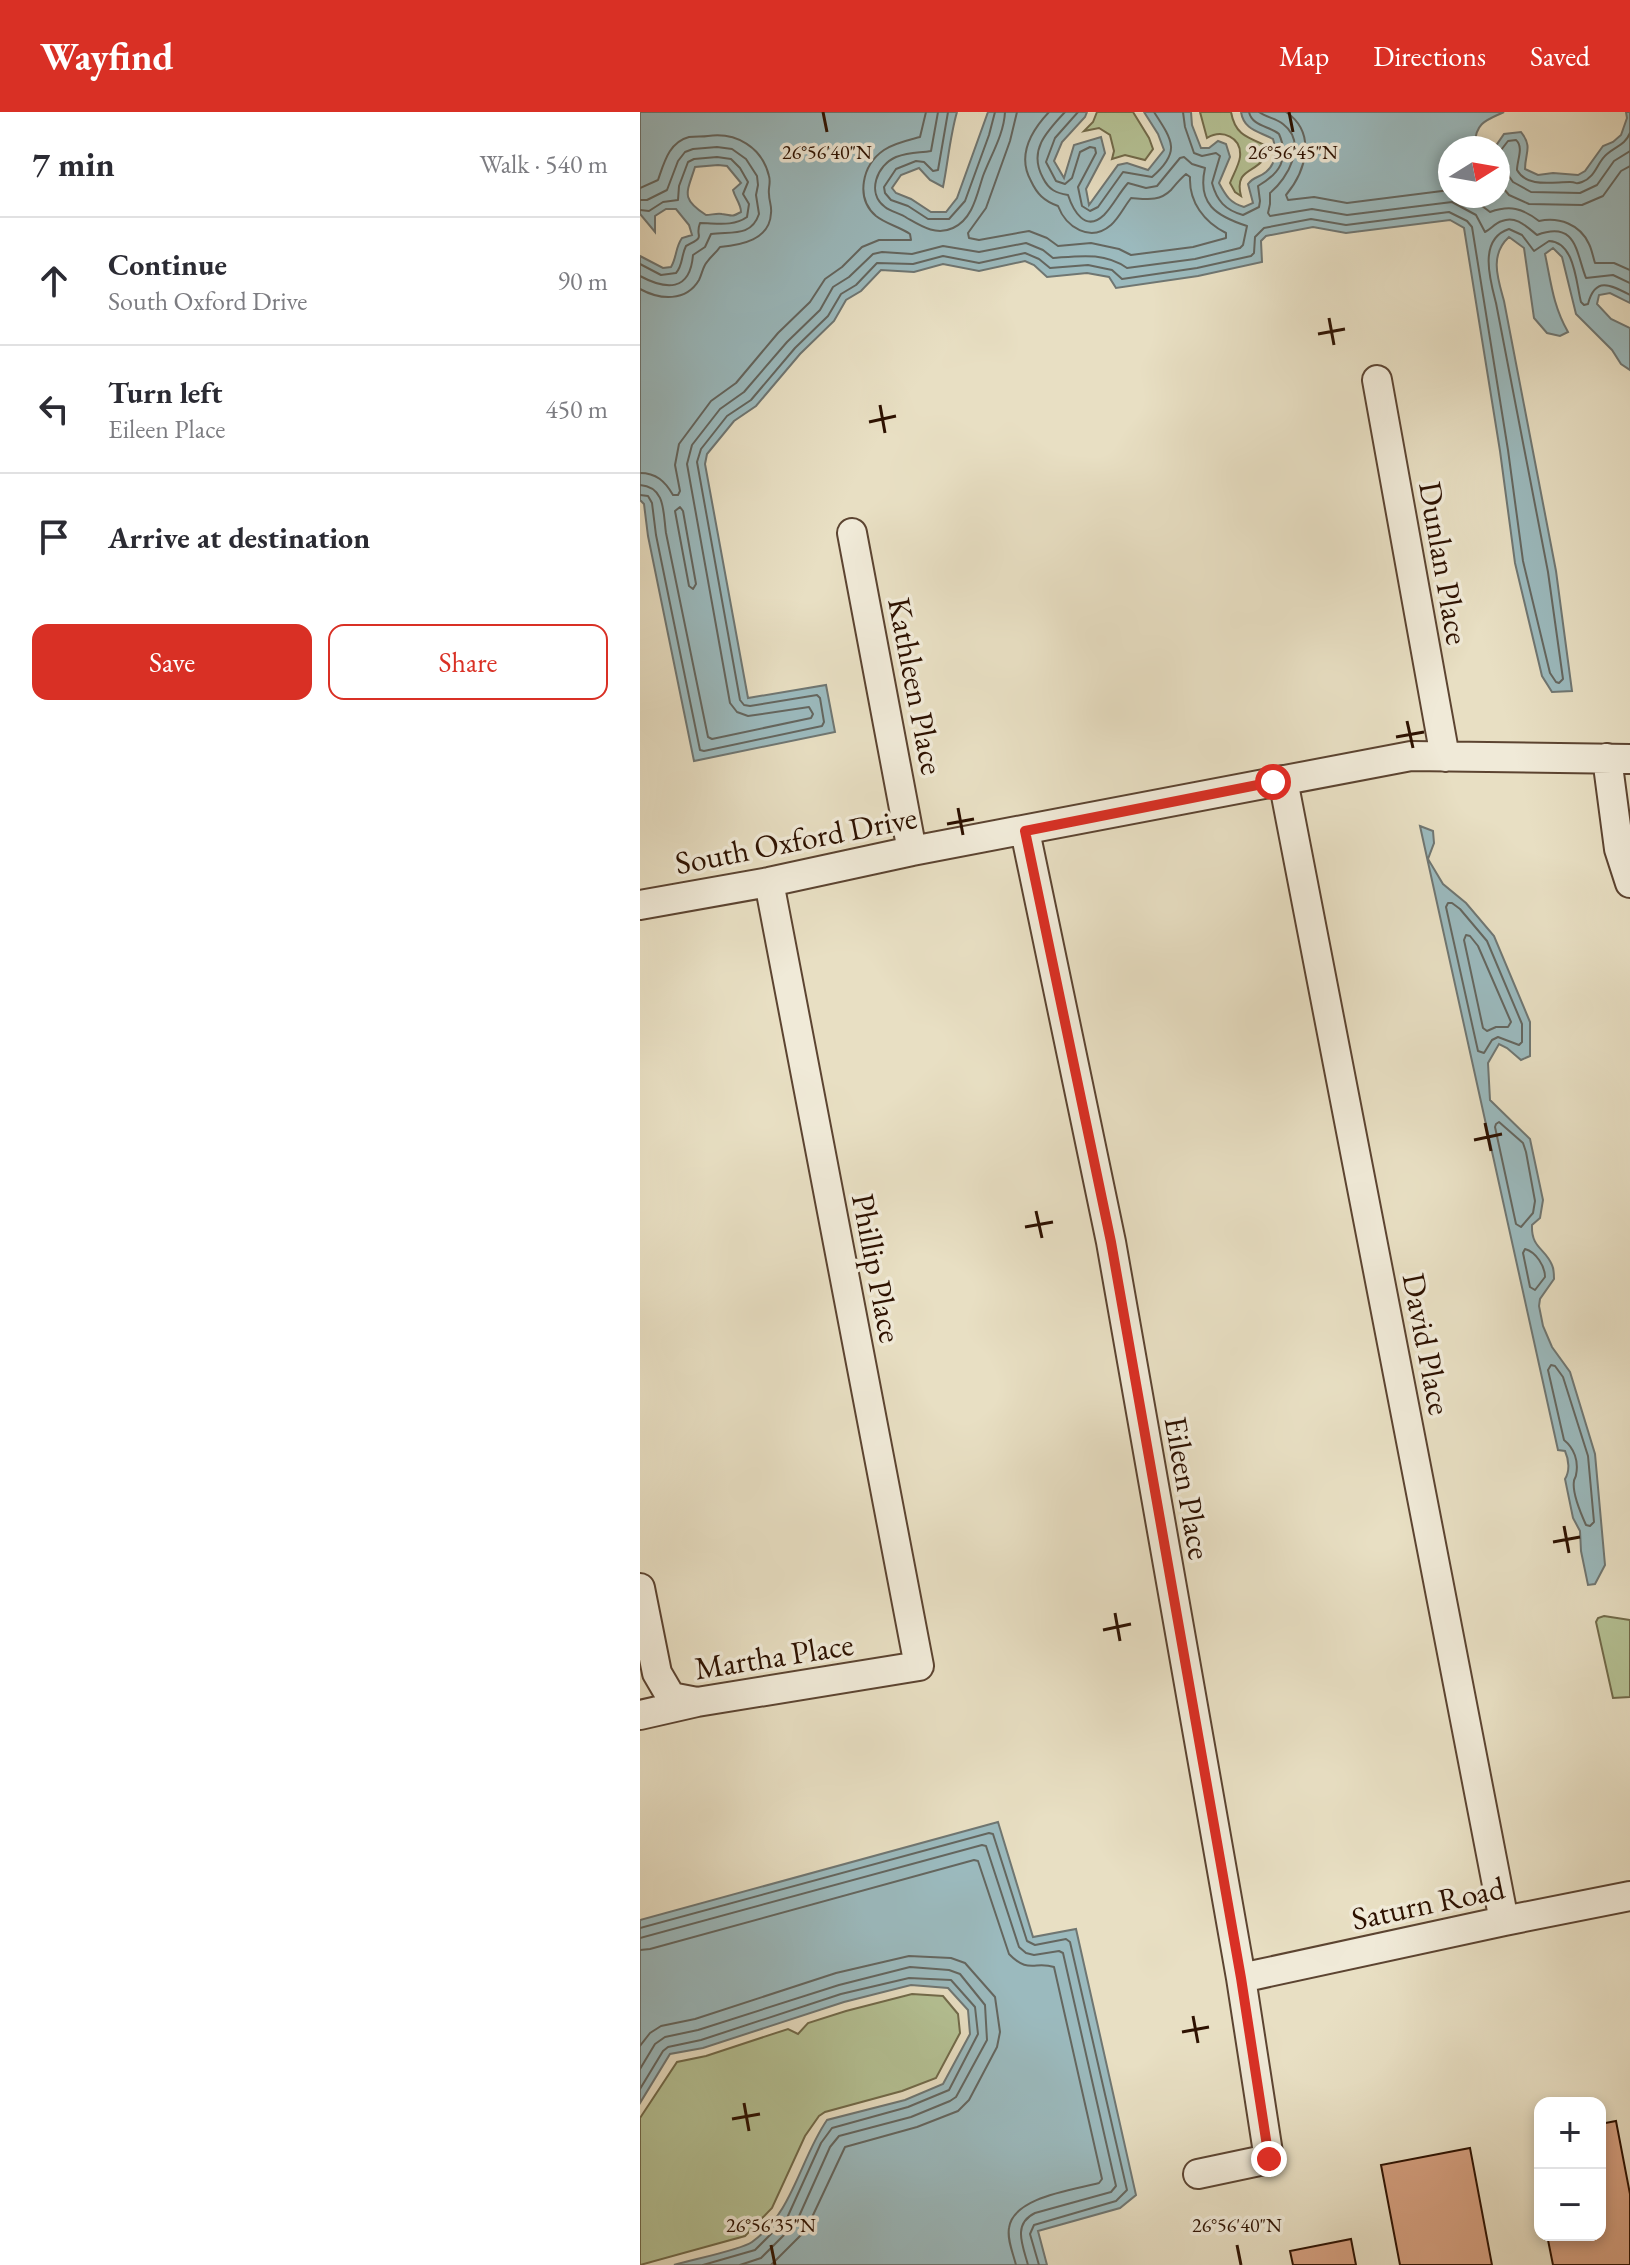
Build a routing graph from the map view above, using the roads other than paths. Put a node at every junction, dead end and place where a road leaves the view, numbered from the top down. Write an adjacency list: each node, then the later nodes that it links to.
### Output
1 (1377, 380): 3 (street, Dunlan Place)
2 (852, 533): 7 (street, Kathleen Place)
3 (1445, 757): 4 (street, South Oxford Drive); 5 (street, South Oxford Drive)
4 (1619, 759): 9 (street)
5 (1283, 780): 6 (street, South Oxford Drive); 16 (street, David Place)
6 (1025, 831): 7 (street, South Oxford Drive); 17 (street, Eileen Place)
7 (912, 851): 8 (street, South Oxford Drive)
8 (769, 882): 10 (street, South Oxford Drive); 12 (street, Phillip Place)
9 (1630, 883)
10 (640, 905)
11 (640, 1588): 13 (street)
12 (919, 1666): 13 (street, Martha Place)
13 (697, 1702): 14 (street, Martha Place)
14 (640, 1715)
15 (1630, 1896): 16 (street, Saturn Road)
16 (1504, 1921): 17 (street, Saturn Road)
17 (1241, 1978): 18 (street, Eileen Place)
18 (1198, 2174)

